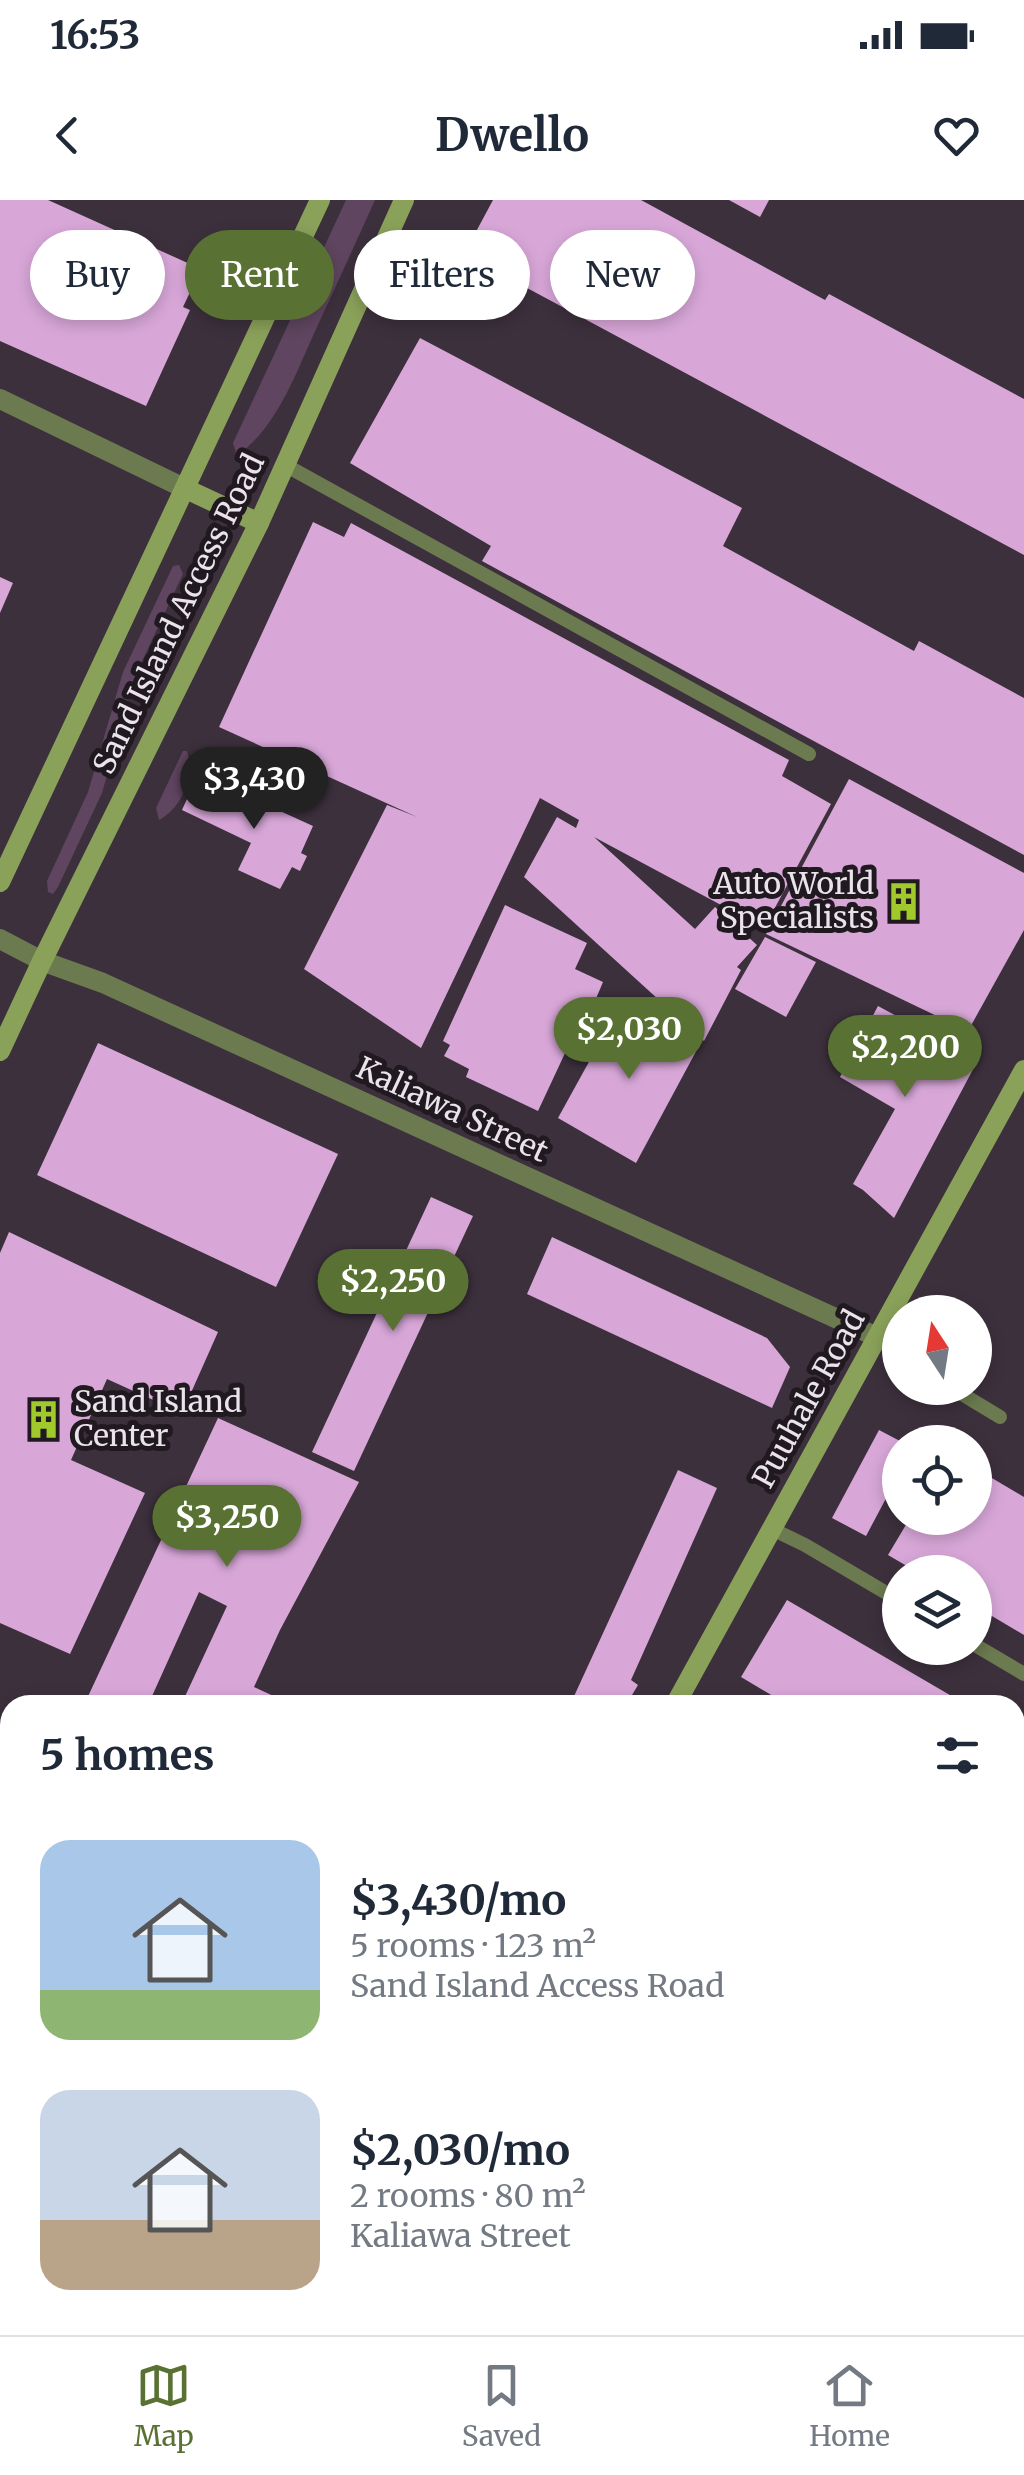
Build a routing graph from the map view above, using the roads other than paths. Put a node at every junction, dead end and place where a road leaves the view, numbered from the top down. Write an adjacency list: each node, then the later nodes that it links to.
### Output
1 (320, 200): 5 (main road, Sand Island Access Road)
2 (404, 200): 4 (main road, Sand Island Access Road)
3 (0, 399): 5 (street)
4 (285, 465): 6 (main road, Sand Island Access Road); 7 (lane)
5 (186, 489): 6 (main road); 8 (main road, Sand Island Access Road)
6 (259, 523): 10 (main road, Sand Island Access Road)
7 (809, 754)
8 (0, 882)
9 (0, 939): 10 (street, Kaliawa Street)
10 (42, 961): 11 (main road, Sand Island Access Road); 13 (street, Kaliawa Street)
11 (0, 1052)
12 (1024, 1070): 13 (main road, Puuhale Road)
13 (878, 1337): 14 (lane); 17 (main road, Puuhale Road)
14 (882, 1340)
15 (980, 1405): 16 (lane)
16 (1000, 1417)
17 (772, 1529): 18 (lane); 21 (main road, Puuhale Road)
18 (882, 1590)
19 (992, 1655): 20 (lane)
20 (1024, 1674)
21 (681, 1695)

